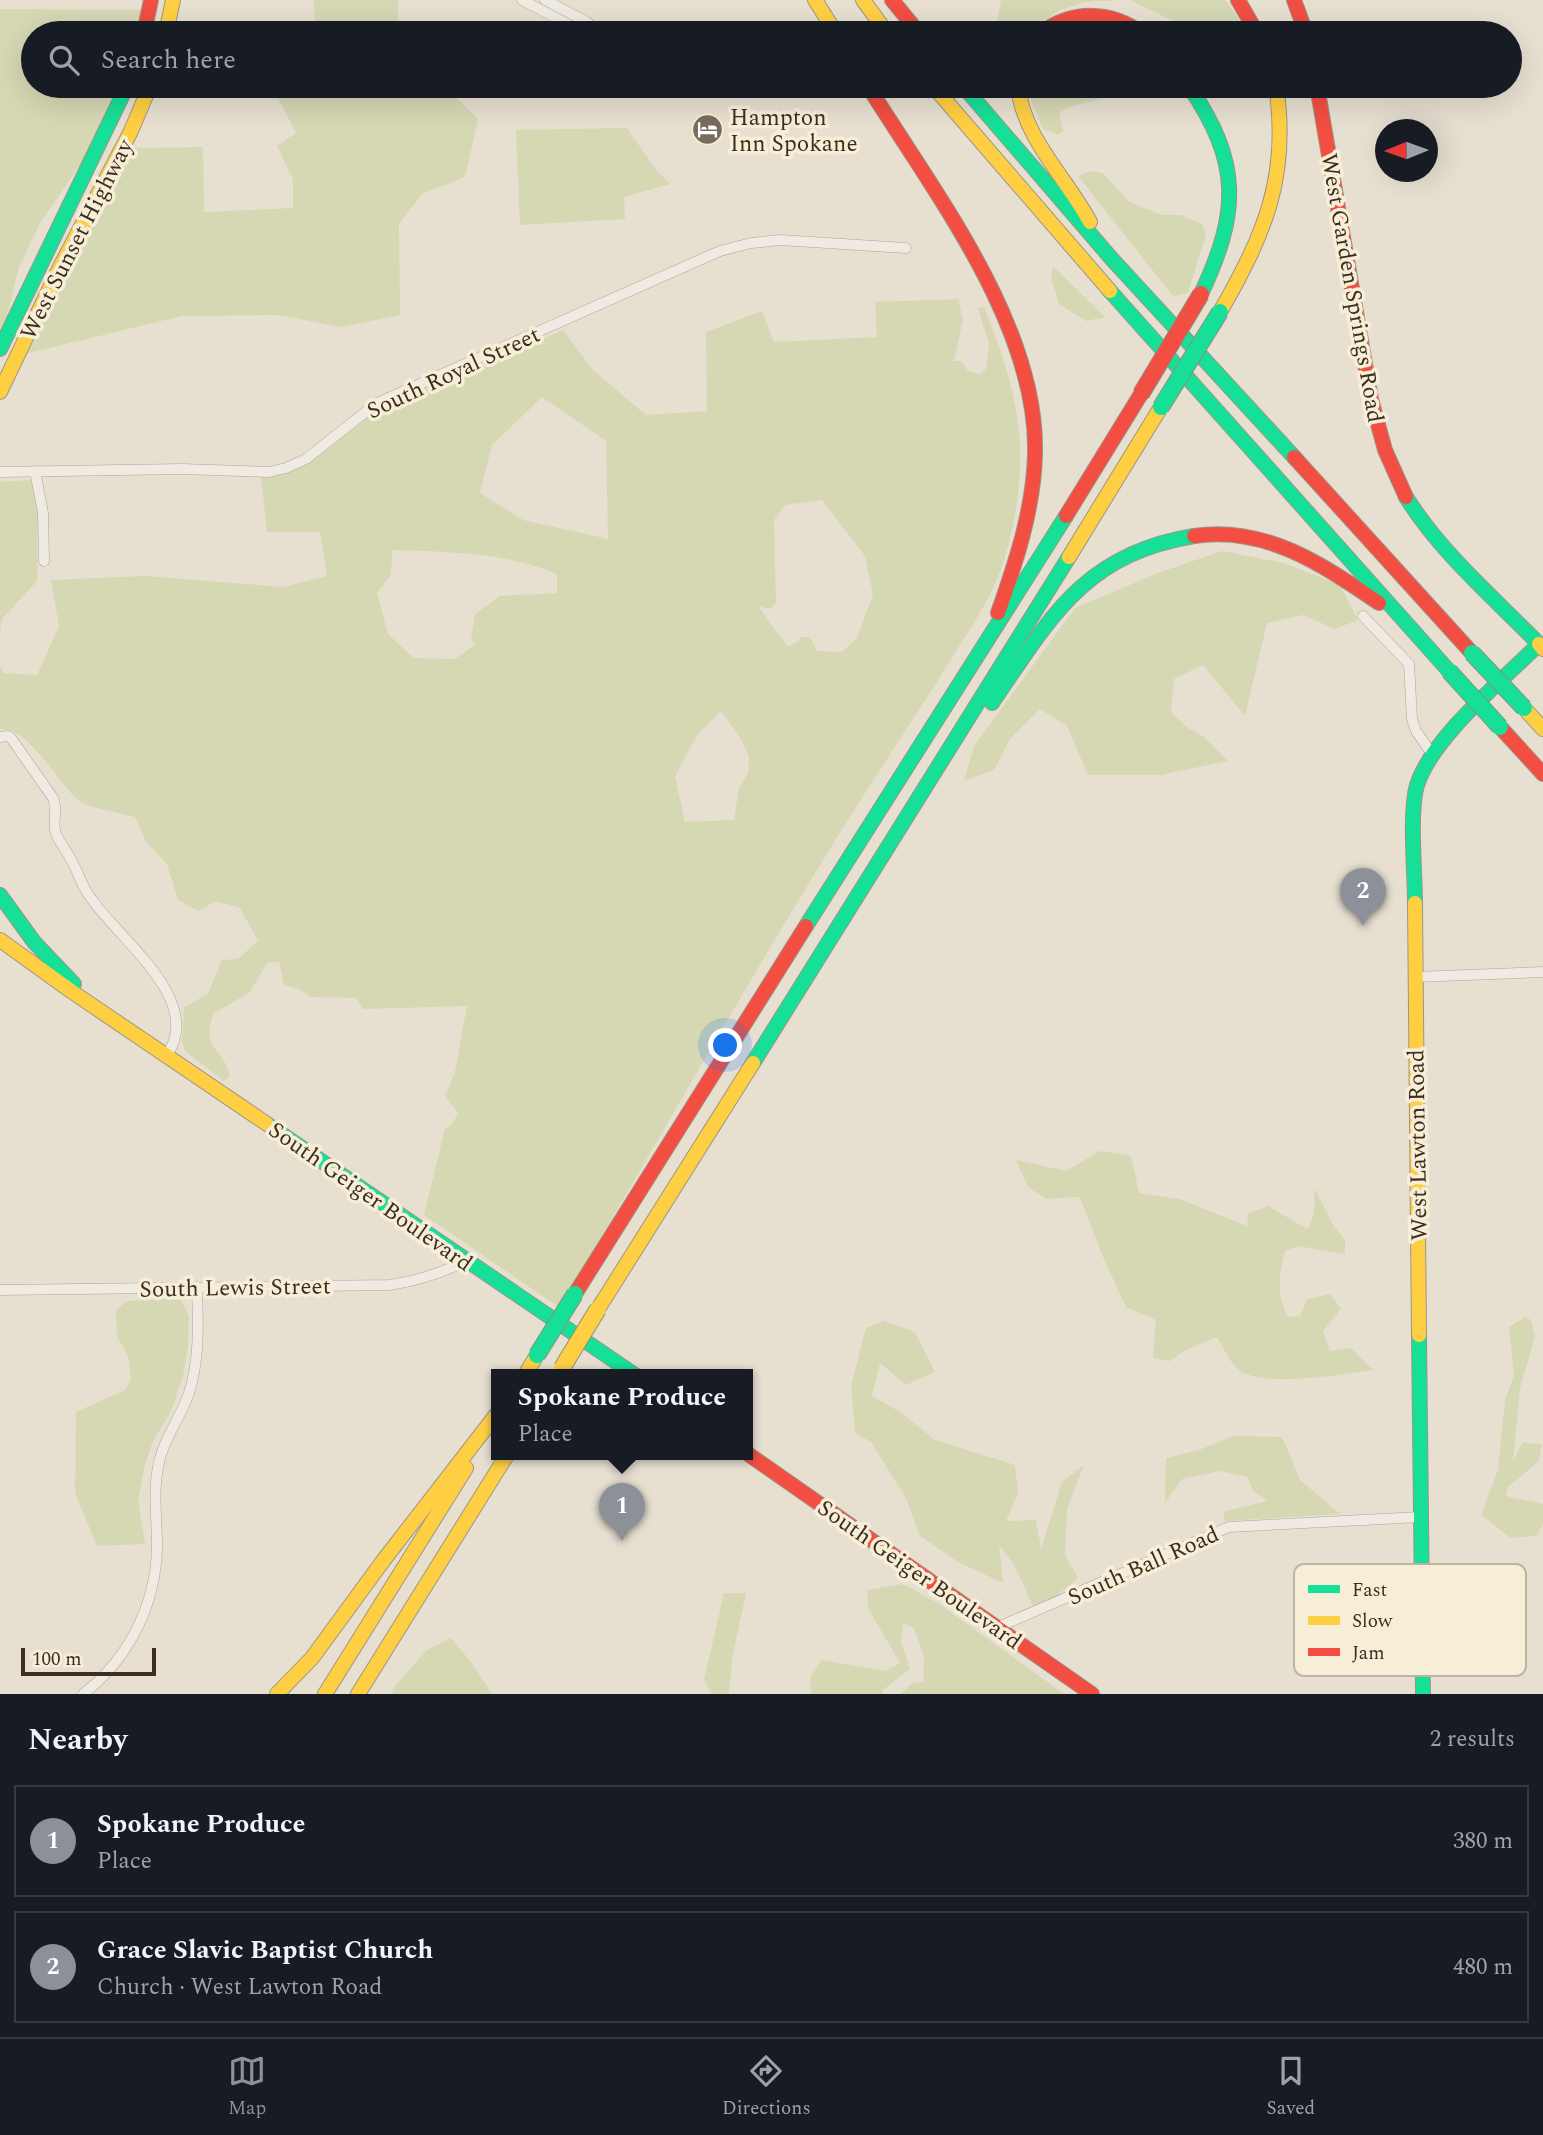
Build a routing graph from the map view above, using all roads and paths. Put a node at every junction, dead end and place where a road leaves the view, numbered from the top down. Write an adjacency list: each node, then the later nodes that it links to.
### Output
1 (151, 0): 10 (main road)
2 (173, 0): 11 (main road)
3 (522, 0): 12 (street)
4 (545, 0): 13 (street)
5 (815, 0): 14 (main road)
6 (863, 0): 15 (main road)
7 (892, 0): 16 (main road)
8 (1238, 0): 19 (main road)
9 (1294, 0): 20 (main road)
10 (147, 21)
11 (169, 21)
12 (562, 21)
13 (585, 21)
14 (828, 21)
15 (878, 21)
16 (909, 21)
17 (1064, 21): 18 (main road)
18 (1121, 21)
19 (1251, 21)
20 (1302, 21)
21 (121, 98): 32 (main road, West Sunset Highway)
22 (145, 98): 33 (main road, West Sunset Highway)
23 (875, 98): 39 (main road)
24 (943, 98): 38 (main road)
25 (973, 98): 31 (main road)
26 (1018, 98): 31 (main road)
27 (1198, 98): 39 (main road, bridge)
28 (1277, 98): 43 (main road, bridge)
29 (1319, 98): 40 (main road, West Garden Springs Road)
30 (906, 248): 34 (street, South Royal Street)
31 (1111, 258): 41 (main road, bridge)
32 (0, 348)
33 (0, 392)
34 (36, 471): 35 (street, South Royal Street); 36 (street)
35 (0, 472)
36 (44, 561)
37 (1363, 616): 44 (street)
38 (1401, 616): 43 (main road); 45 (main road, bridge)
39 (992, 630): 55 (main road, bridge)
40 (1542, 644): 44 (main road, West Lawton Road)
41 (1543, 729)
42 (4, 736): 51 (street)
43 (955, 741): 56 (main road, bridge)
44 (1432, 754): 49 (main road, West Lawton Road)
45 (1543, 774)
46 (0, 895): 50 (main road)
47 (0, 940): 50 (main road)
48 (1543, 972): 49 (street)
49 (1415, 977): 62 (main road, West Lawton Road)
50 (109, 1015): 51 (main road, South Geiger Boulevard)
51 (167, 1055): 52 (main road, South Geiger Boulevard)
52 (466, 1262): 53 (street, South Lewis Street); 57 (main road, South Geiger Boulevard)
53 (197, 1287): 54 (street, South Lewis Street); 66 (street)
54 (0, 1290)
55 (529, 1369)
56 (560, 1369)
57 (626, 1369)
58 (491, 1421): 67 (main road)
59 (491, 1429): 68 (main road)
60 (753, 1458): 64 (main road, South Geiger Boulevard)
61 (504, 1460): 69 (main road)
62 (1420, 1517): 63 (main road, West Lawton Road); 64 (street, South Ball Road)
63 (1421, 1564)
64 (996, 1628): 70 (main road, South Geiger Boulevard)
65 (1423, 1676): 71 (main road, West Lawton Road)
66 (83, 1694)
67 (277, 1694)
68 (326, 1694)
69 (359, 1694)
70 (1092, 1694)
71 (1423, 1694)

